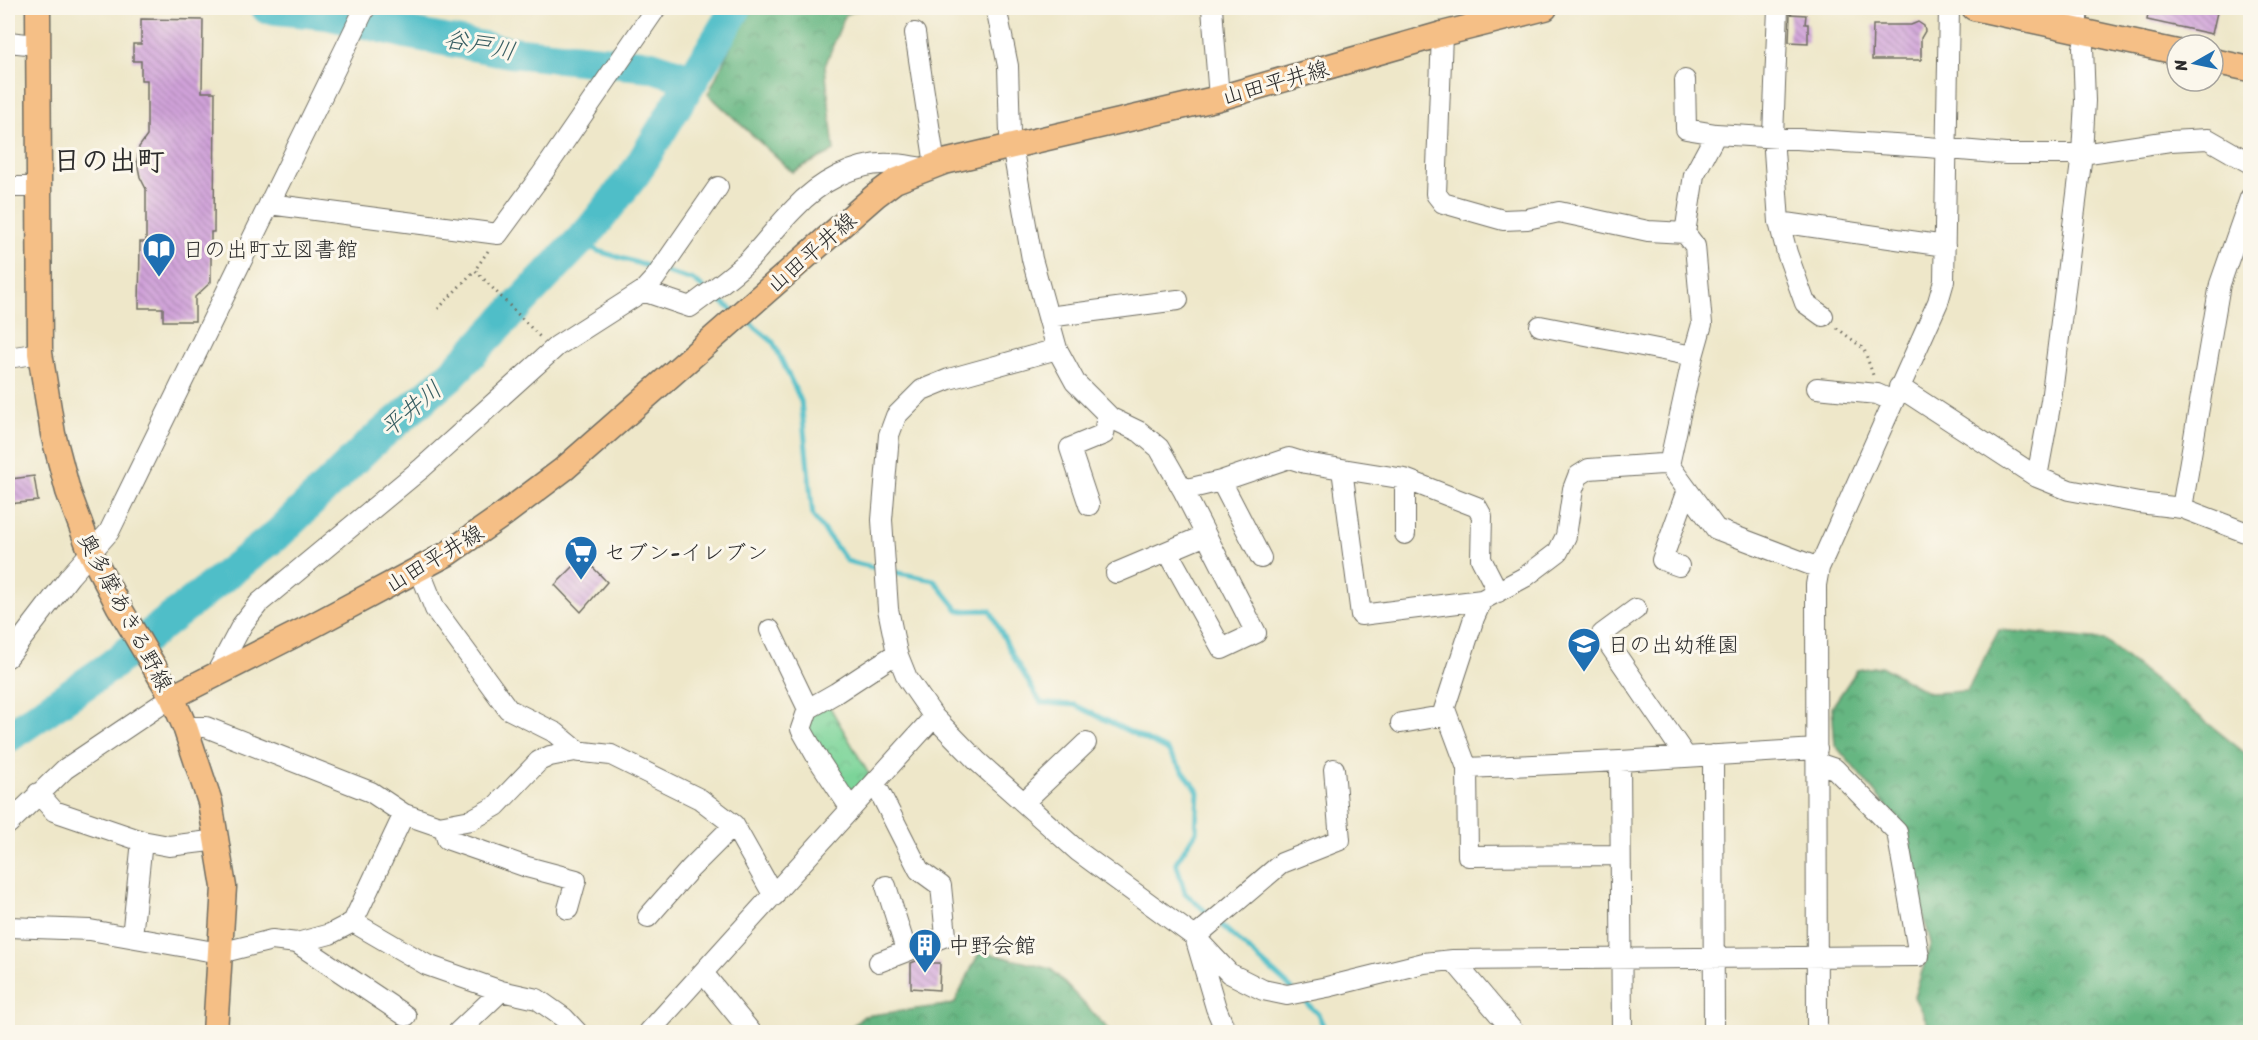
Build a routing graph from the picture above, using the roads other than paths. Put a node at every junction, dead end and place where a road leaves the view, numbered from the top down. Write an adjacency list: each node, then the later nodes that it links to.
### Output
1 (38, 8): 14 (main road, 奥多摩あきる野線)
2 (365, 8): 31 (street)
3 (656, 8): 31 (street)
4 (1000, 8): 22 (street)
5 (1212, 8): 19 (street)
6 (1545, 8): 12 (main road, 山田平井線)
7 (1778, 8): 21 (street)
8 (1949, 8): 23 (street)
9 (1974, 8): 10 (main road)
10 (2079, 28): 15 (main road); 24 (street)
11 (915, 33): 26 (street)
12 (1442, 33): 19 (main road, 山田平井線); 33 (street)
13 (8, 42): 14 (street)
14 (37, 45): 28 (main road, 奥多摩あきる野線)
15 (2165, 49)
16 (2225, 64): 17 (main road)
17 (2250, 69)
18 (1685, 80): 20 (street)
19 (1219, 98): 22 (main road, 山田平井線)
20 (1716, 134): 21 (street); 33 (street)
21 (1773, 136): 23 (street); 32 (street)
22 (1012, 145): 26 (main road, 山田平井線); 38 (street)
23 (1946, 149): 24 (street); 34 (street)
24 (2082, 154): 25 (street); 49 (street)
25 (2250, 163)
26 (930, 166): 35 (street); 64 (main road, 山田平井線)
27 (8, 187): 28 (street)
28 (37, 187): 41 (main road, 奥多摩あきる野線)
29 (718, 187): 35 (street)
30 (2250, 198): 55 (street)
31 (269, 204): 60 (street)
32 (1779, 222): 34 (street); 37 (street)
33 (1685, 233): 42 (street)
34 (1945, 246): 45 (street)
35 (648, 285): 71 (street)
36 (1178, 300): 38 (street)
37 (1823, 316)
38 (1048, 317): 40 (street)
39 (1540, 326): 42 (street)
40 (1057, 349): 46 (street); 69 (street)
41 (40, 353): 43 (street); 60 (main road, 奥多摩あきる野線)
42 (1694, 356): 47 (street)
43 (8, 358)
44 (1817, 388): 45 (street)
45 (1896, 394): 49 (street); 63 (street)
46 (1107, 415): 52 (street); 54 (street)
47 (1669, 465): 53 (street); 66 (street)
48 (1342, 469): 50 (street); 51 (street); 66 (street)
49 (2037, 477): 55 (street)
50 (1405, 478): 56 (street); 66 (street)
51 (1221, 481): 52 (street); 61 (street)
52 (1183, 490): 58 (street)
53 (1687, 490): 62 (street); 63 (street)
54 (1089, 505)
55 (2182, 508): 57 (street)
56 (1405, 534)
57 (2250, 534)
58 (1206, 535): 59 (street); 59 (street)
59 (1168, 552): 65 (street)
60 (91, 553): 70 (street); 72 (main road, 奥多摩あきる野線)
61 (1261, 558)
62 (1663, 561)
63 (1819, 568): 81 (street)
64 (419, 569): 71 (main road, 山田平井線); 79 (street)
65 (1116, 573)
66 (1490, 596): 74 (street)
67 (1636, 609): 82 (street)
68 (770, 630): 73 (street)
69 (897, 653): 73 (street); 75 (street)
70 (8, 657)
71 (216, 674): 72 (main road, 山田平井線)
72 (168, 689): 77 (main road, 奥多摩あきる野線); 87 (street)
73 (808, 709): 89 (street)
74 (1445, 709): 76 (street); 84 (street)
75 (934, 717): 86 (street); 88 (street)
76 (1401, 723)
77 (185, 727): 90 (street); 94 (main road, 奥多摩あきる野線)
78 (1086, 743): 88 (street)
79 (579, 752): 92 (street); 93 (street)
80 (1713, 755): 81 (street); 82 (street); 109 (street)
81 (1817, 756): 108 (street); 108 (street)
82 (1686, 757): 83 (street)
83 (1620, 761): 84 (street); 96 (street)
84 (1467, 768): 96 (street)
85 (1334, 769): 104 (street)
86 (875, 783): 89 (street); 106 (street)
87 (38, 793): 91 (street); 95 (street)
88 (1024, 801): 104 (street)
89 (851, 809): 98 (street)
90 (404, 814): 92 (street); 101 (street)
91 (8, 824)
92 (444, 825): 99 (street)
93 (734, 825): 98 (street); 100 (street)
94 (218, 840): 95 (street); 107 (main road, 奥多摩あきる野線)
95 (142, 841): 103 (street)
96 (1620, 855): 110 (street)
97 (886, 886): 106 (street)
98 (774, 896): 113 (street)
99 (568, 909)
100 (648, 917)
101 (353, 922): 105 (street); 114 (street)
102 (8, 927): 103 (street)
103 (132, 937): 107 (street)
104 (1195, 937): 111 (street); 121 (street)
105 (297, 943): 107 (street); 115 (street)
106 (906, 950): 112 (street)
107 (220, 953): 116 (main road, 奥多摩あきる野線)
108 (1817, 957): 109 (street); 125 (street)
109 (1714, 958): 110 (street); 124 (street)
110 (1622, 959): 111 (street); 123 (street)
111 (1453, 960): 122 (street)
112 (879, 962)
113 (703, 974): 119 (street); 120 (street)
114 (501, 991): 117 (street); 118 (street)
115 (406, 1016)
116 (215, 1032)
117 (458, 1032)
118 (577, 1032)
119 (649, 1032)
120 (751, 1032)
121 (1226, 1032)
122 (1514, 1032)
123 (1622, 1032)
124 (1714, 1032)
125 (1817, 1032)

